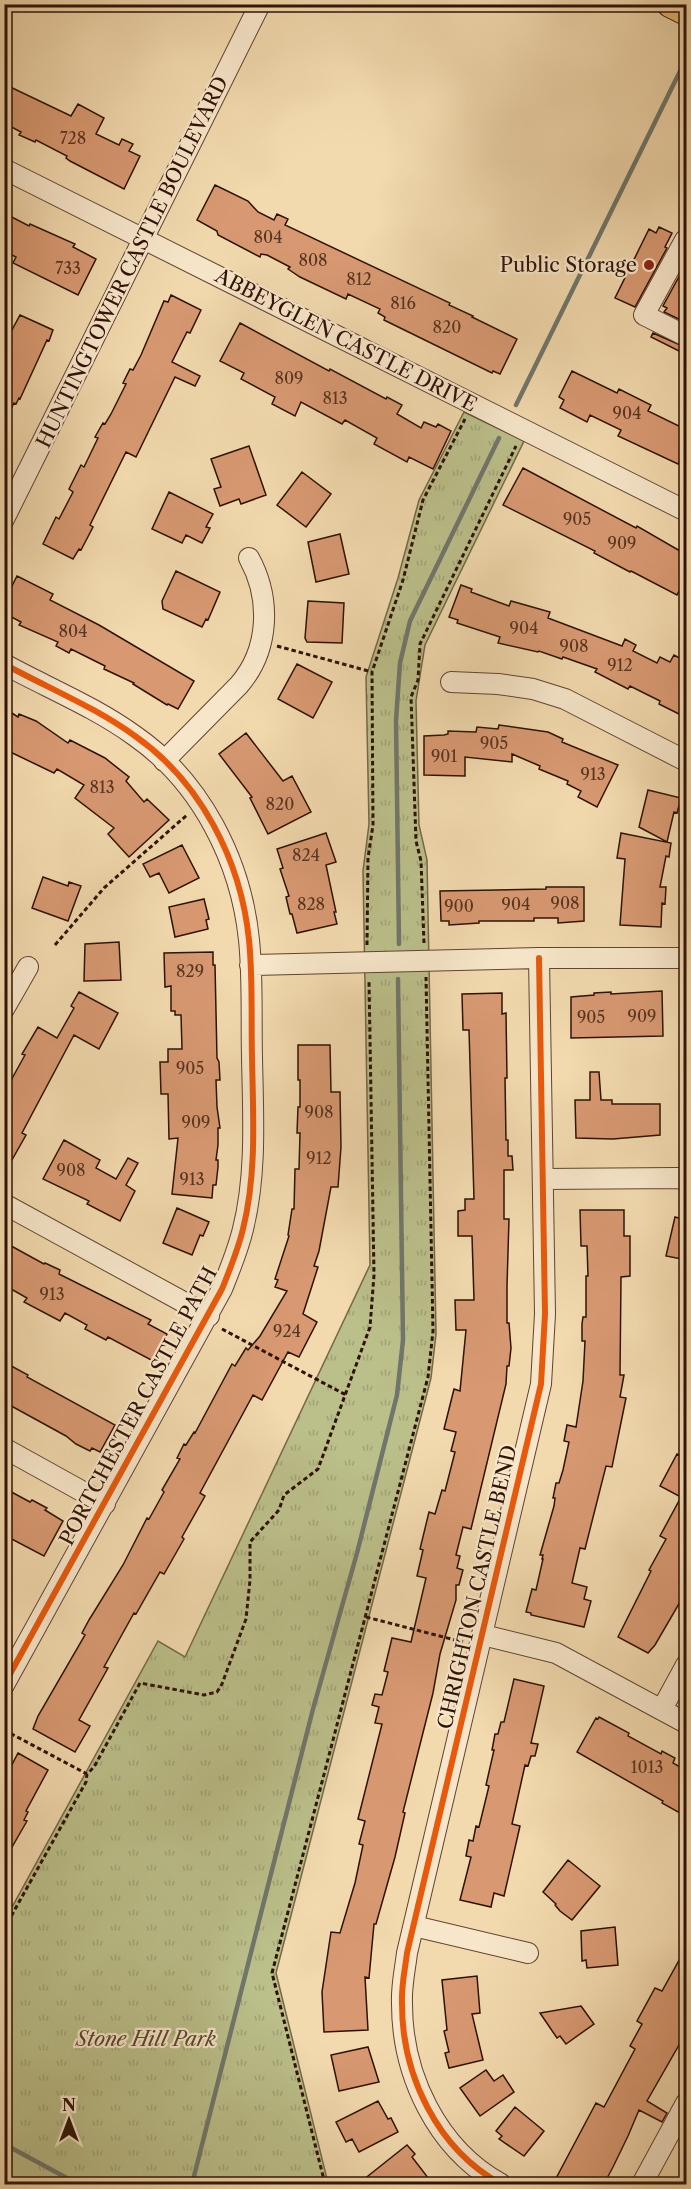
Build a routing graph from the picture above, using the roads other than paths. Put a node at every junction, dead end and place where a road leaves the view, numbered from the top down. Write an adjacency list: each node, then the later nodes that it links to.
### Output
1 (260, 4): 5 (street, HUNTINGTOWER CASTLE BOULEVARD)
2 (670, 4): 3 (main road)
3 (687, 12)
4 (4, 169): 5 (street, ABBEYGLEN CASTLE DRIVE)
5 (144, 239): 8 (street, ABBEYGLEN CASTLE DRIVE); 9 (street, HUNTINGTOWER CASTLE BOULEVARD)
6 (687, 241): 7 (street)
7 (687, 336)
8 (687, 511)
9 (4, 519)
10 (249, 558): 13 (street)
11 (4, 664): 13 (street, PORTCHESTER CASTLE PATH)
12 (451, 682): 14 (street)
13 (164, 761): 17 (street, PORTCHESTER CASTLE PATH)
14 (687, 761)
15 (539, 958): 16 (street); 17 (street); 20 (street, CHRIGHTON CASTLE BEND)
16 (687, 958)
17 (250, 965): 23 (street, PORTCHESTER CASTLE PATH)
18 (28, 967): 19 (street)
19 (4, 1009)
20 (543, 1179): 21 (street); 26 (street, CHRIGHTON CASTLE BEND)
21 (687, 1180)
22 (4, 1204): 23 (street)
23 (215, 1322): 25 (street, PORTCHESTER CASTLE PATH)
24 (4, 1448): 25 (street)
25 (105, 1504): 28 (street, PORTCHESTER CASTLE PATH)
26 (475, 1639): 29 (street); 31 (street, CHRIGHTON CASTLE BEND)
27 (687, 1665): 29 (street)
28 (4, 1685)
29 (662, 1708): 30 (street)
30 (687, 1722)
31 (414, 1926): 32 (street); 34 (street, CHRIGHTON CASTLE BEND)
32 (528, 1953)
33 (687, 2103): 35 (street)
34 (501, 2184)
35 (642, 2184)

